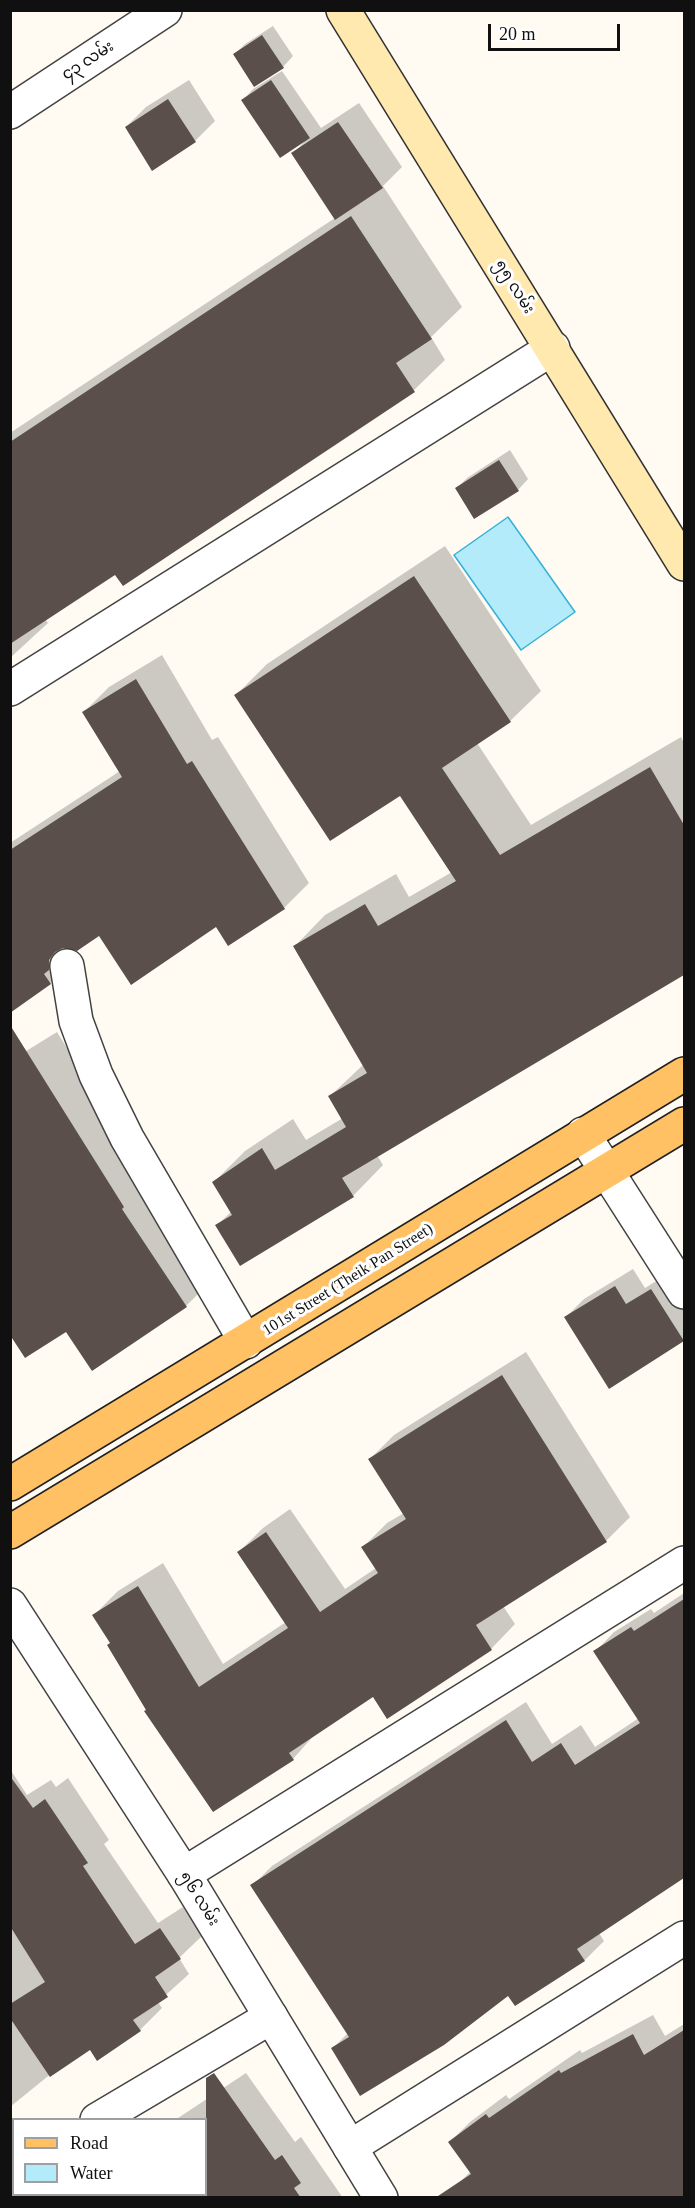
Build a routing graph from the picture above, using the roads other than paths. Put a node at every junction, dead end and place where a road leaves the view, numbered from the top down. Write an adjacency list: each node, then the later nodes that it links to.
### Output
1 (165, 10): 3 (street, ၄၃ လမ်း)
2 (343, 10): 4 (main road, ၅၅ လမ်း)
3 (10, 112)
4 (553, 348): 5 (main road, ၅၅ လမ်း); 6 (street)
5 (684, 564)
6 (10, 689)
7 (67, 966): 13 (street)
8 (684, 1074): 10 (main road, 101st Street (Theik Pan Street))
9 (684, 1124): 11 (main road)
10 (583, 1134): 11 (street); 13 (main road, 101st Street (Theik Pan Street))
11 (607, 1171): 12 (street); 15 (main road)
12 (684, 1292)
13 (246, 1342): 14 (main road, 101st Street (Theik Pan Street))
14 (10, 1484)
15 (10, 1532)
16 (684, 1563): 18 (street)
17 (10, 1605): 18 (street, ၅၆ လမ်း)
18 (184, 1874): 20 (street, ၅၆ လမ်း)
19 (684, 1938): 22 (street)
20 (271, 2017): 21 (street); 22 (street, ၅၆ လမ်း)
21 (100, 2118)
22 (350, 2147): 23 (street, ၅၆ လမ်း)
23 (381, 2198)

